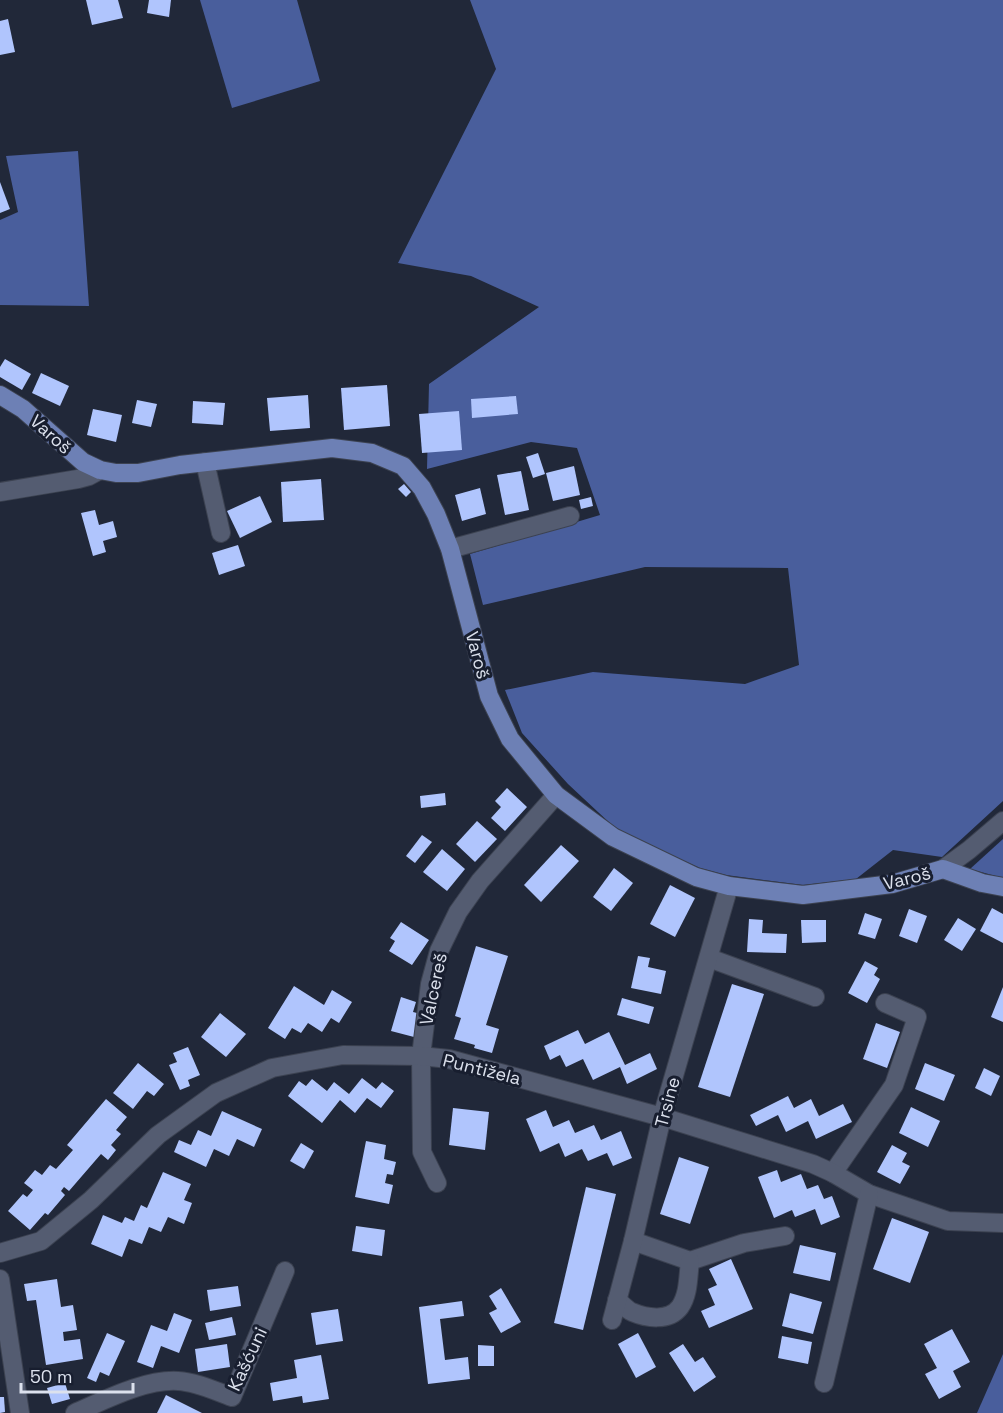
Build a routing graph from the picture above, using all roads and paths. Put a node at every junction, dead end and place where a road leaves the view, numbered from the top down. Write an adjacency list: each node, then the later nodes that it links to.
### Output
1 (0, 395): 3 (main road, Varoš)
2 (205, 462): 3 (main road, Varoš); 6 (street); 7 (main road, Varoš)
3 (99, 470): 4 (street)
4 (0, 492)
5 (570, 516): 7 (street)
6 (221, 533)
7 (450, 549): 8 (main road, Varoš)
8 (556, 795): 11 (main road, Varoš); 16 (street, Valcereš)
9 (1003, 820): 10 (street)
10 (943, 869): 11 (main road, Varoš); 12 (main road, Varoš)
11 (729, 886): 13 (street, Trsine)
12 (1003, 887)
13 (709, 958): 14 (street); 17 (street, Trsine)
14 (815, 997)
15 (885, 1003): 18 (street)
16 (421, 1056): 17 (street, Puntižela); 19 (street, Valcereš); 24 (street, Puntižela)
17 (662, 1117): 18 (street, Puntižela); 23 (street, Trsine)
18 (833, 1173): 20 (street, Puntižela)
19 (437, 1182)
20 (869, 1194): 21 (street, Puntižela); 30 (street)
21 (1003, 1223)
22 (785, 1236): 25 (street)
23 (633, 1241): 25 (street); 28 (street, Trsine)
24 (0, 1253)
25 (690, 1261): 28 (street)
26 (285, 1270): 32 (street, Kašćuni)
27 (0, 1279): 31 (street)
28 (617, 1300): 29 (street, Trsine)
29 (612, 1320)
30 (824, 1383)
31 (20, 1413)
32 (75, 1413)

